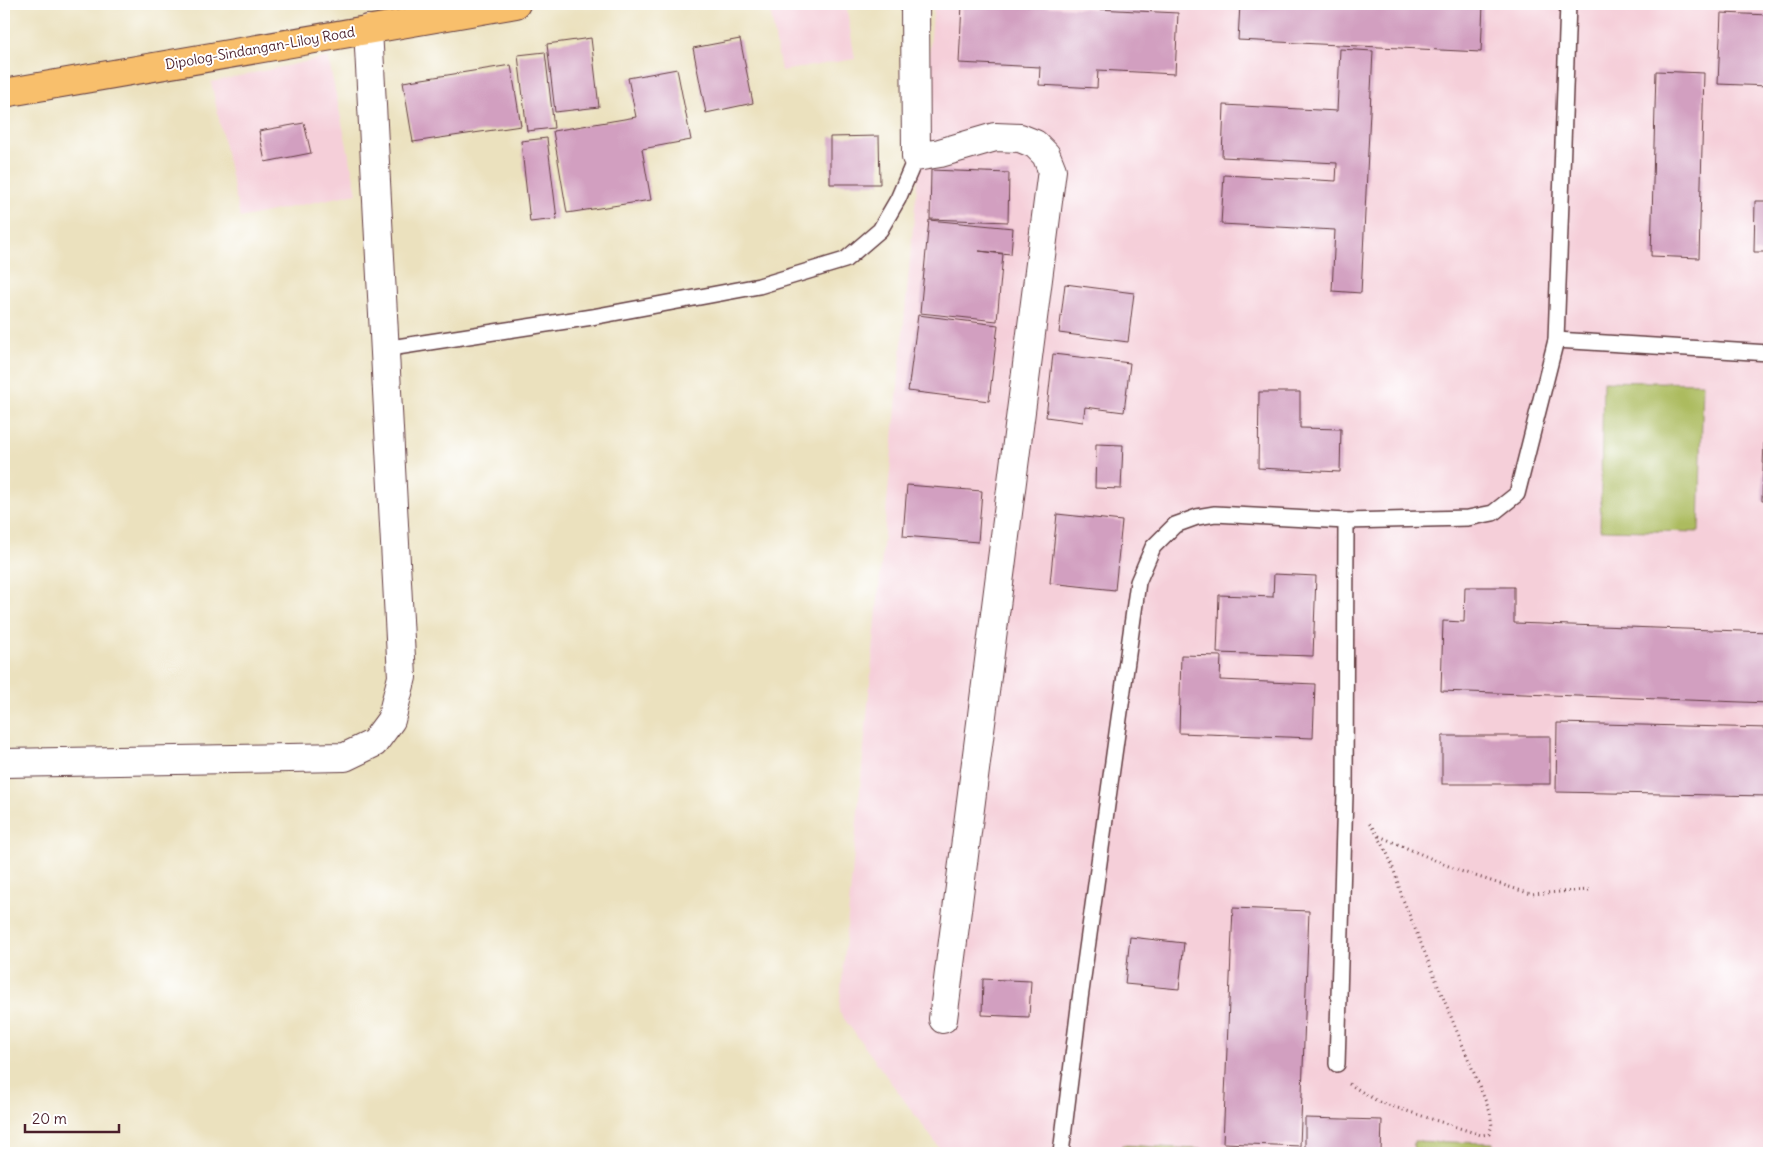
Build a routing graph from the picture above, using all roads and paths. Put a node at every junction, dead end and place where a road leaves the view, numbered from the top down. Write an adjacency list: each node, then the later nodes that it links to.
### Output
1 (516, 4): 4 (highway, Dipolog-Sindangan-Liloy Road)
2 (915, 4): 6 (street)
3 (1568, 4): 7 (lane)
4 (368, 29): 5 (highway, Dipolog-Sindangan-Liloy Road); 8 (street)
5 (4, 93)
6 (916, 157): 8 (lane); 15 (street)
7 (1556, 340): 9 (lane); 10 (lane)
8 (384, 349): 11 (street)
9 (1769, 353)
10 (1346, 521): 12 (lane); 17 (lane)
11 (4, 763)
12 (1344, 794): 13 (path); 16 (lane)
13 (1379, 835): 14 (path); 16 (path)
14 (1589, 890)
15 (943, 1019)
16 (1337, 1064)
17 (1061, 1153)

